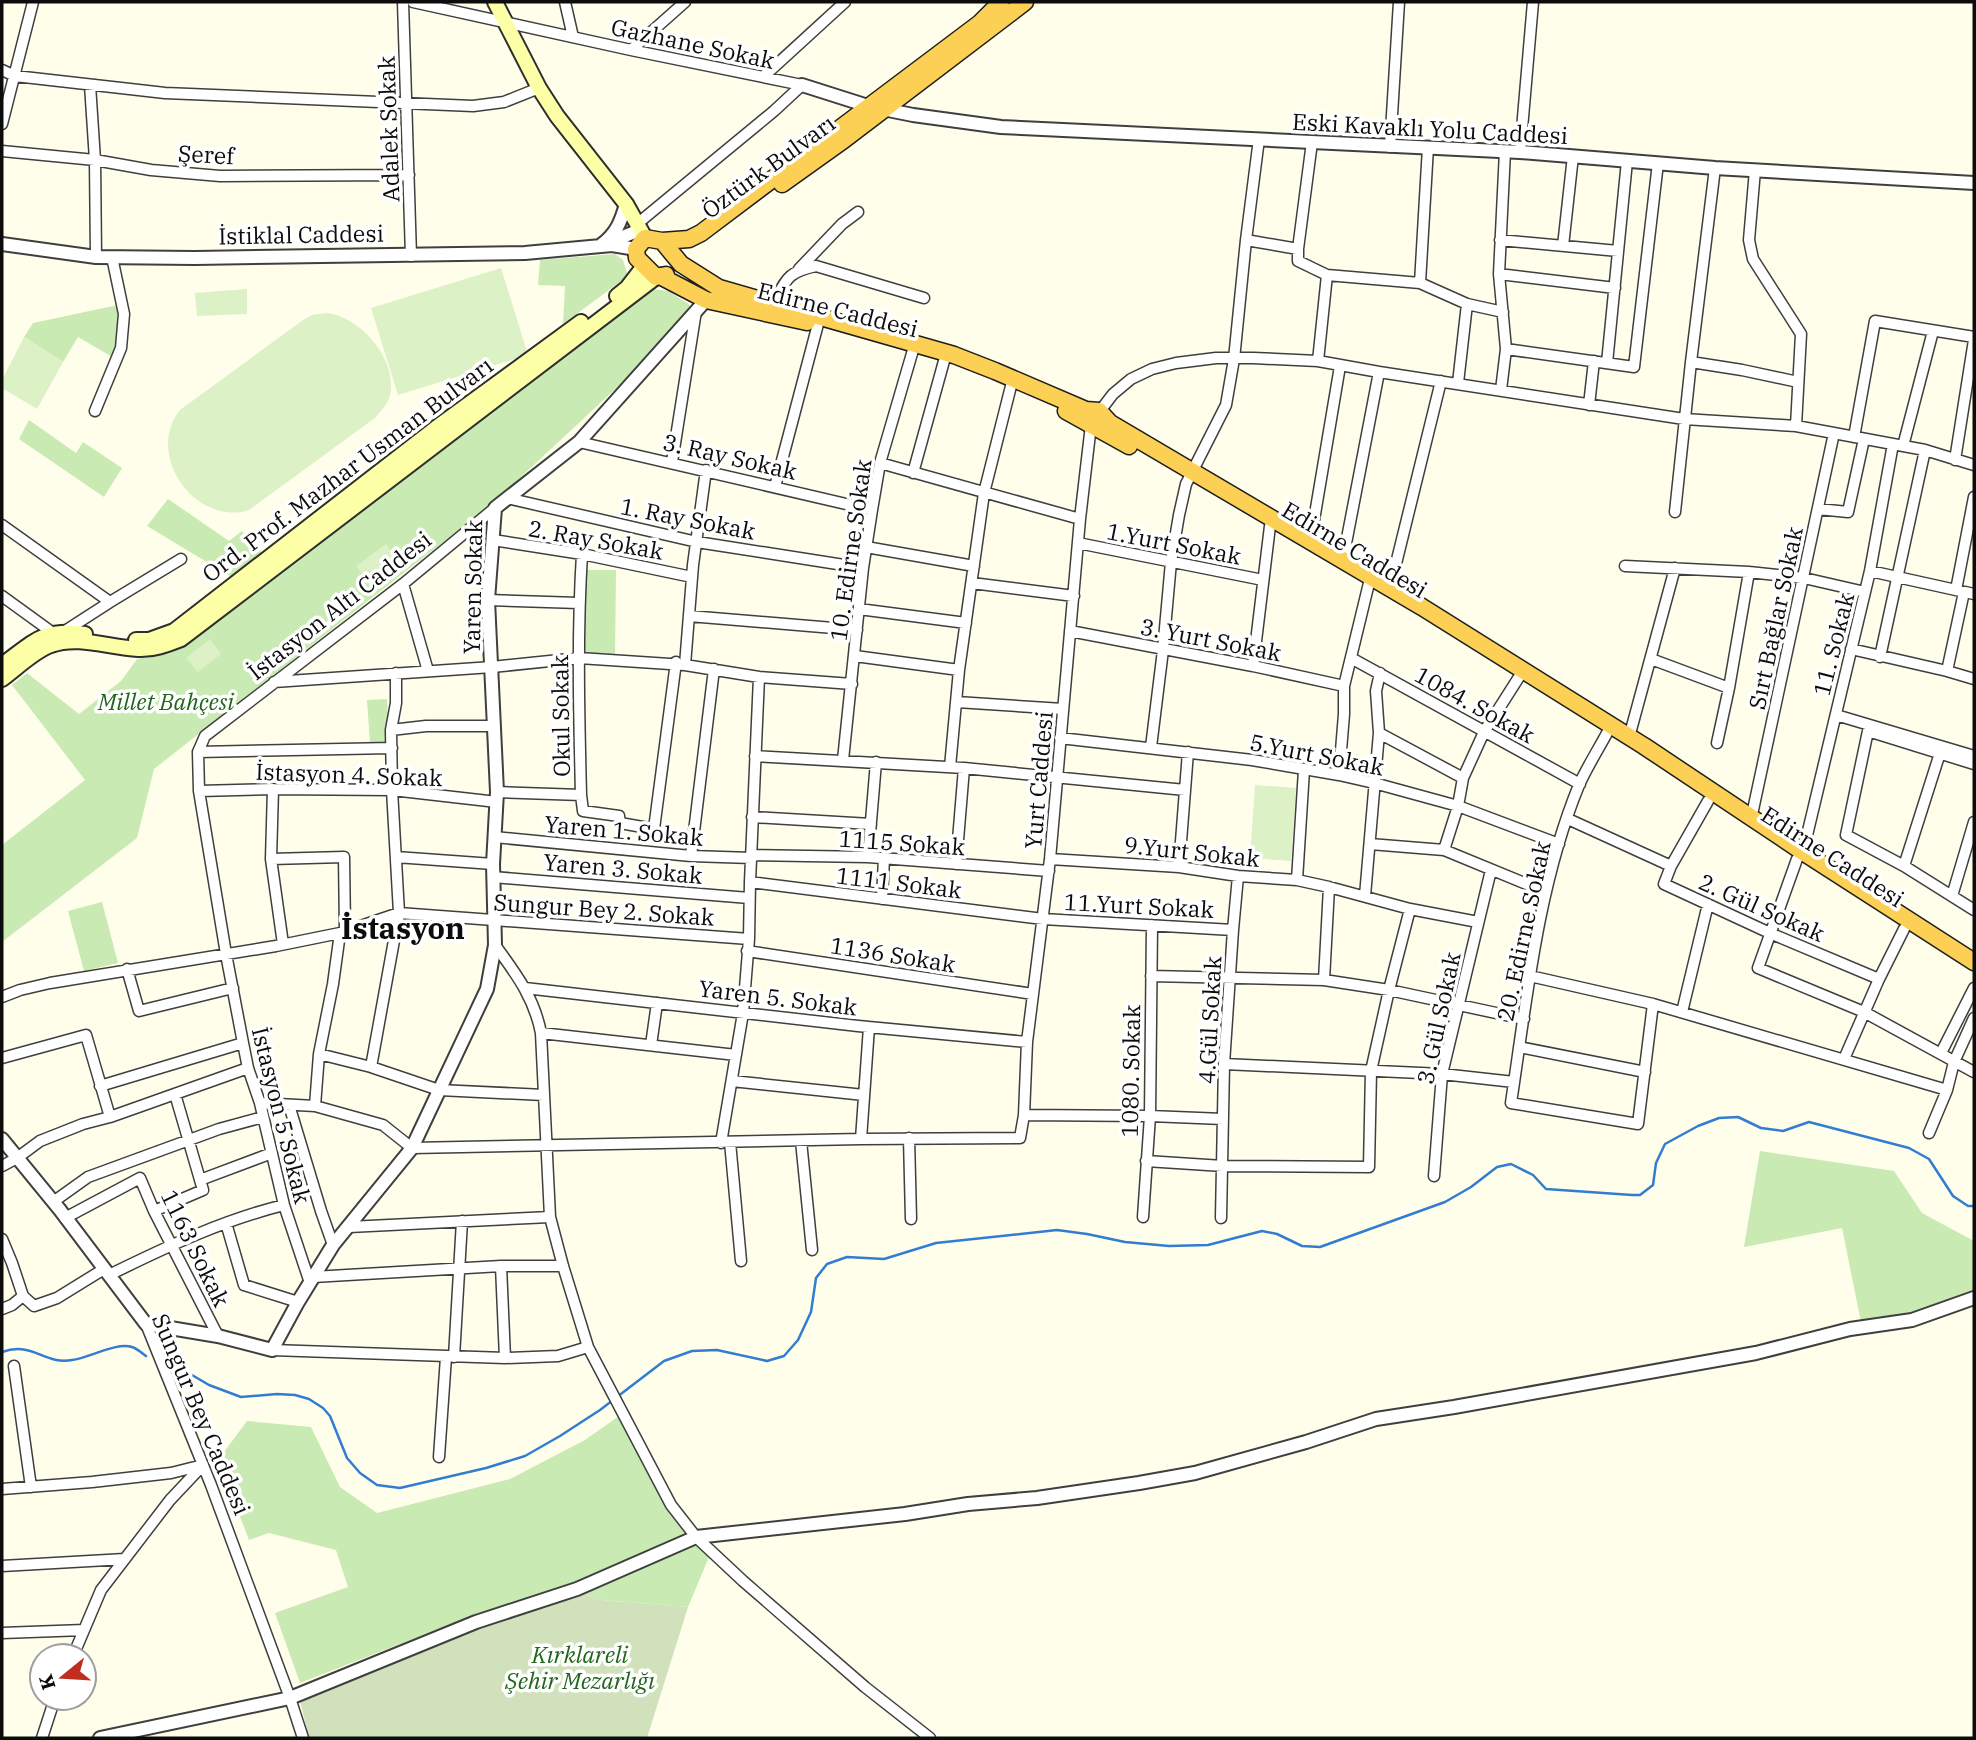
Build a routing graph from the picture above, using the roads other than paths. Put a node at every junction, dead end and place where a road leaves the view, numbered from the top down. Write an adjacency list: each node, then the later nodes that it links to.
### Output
1 (33, 2): 16 (street)
2 (403, 2): 21 (street, Adalek Sokak)
3 (413, 2): 12 (street, Gazhane Sokak)
4 (495, 2): 12 (main road)
5 (565, 2): 13 (street)
6 (685, 2): 14 (street)
7 (845, 2): 17 (street)
8 (1001, 2): 22 (highway, Öztürk Bulvarı)
9 (1025, 2): 23 (highway, Öztürk Bulvarı)
10 (1398, 2): 27 (street)
11 (1533, 2): 31 (street)
12 (506, 23): 13 (street, Gazhane Sokak); 20 (main road)
13 (573, 37): 14 (street, Gazhane Sokak)
14 (631, 50): 17 (street, Gazhane Sokak)
15 (2, 70): 16 (street)
16 (15, 76): 18 (street); 24 (street)
17 (763, 77): 19 (street, Gazhane Sokak)
18 (90, 85): 21 (street); 33 (street)
19 (802, 85): 22 (street); 42 (street)
20 (539, 88): 21 (street); 40 (main road)
21 (406, 103): 38 (street, Adalek Sokak)
22 (868, 106): 23 (street); 45 (highway, Öztürk Bulvarı)
23 (885, 108): 25 (street, Eski Kavaklı Yolu Caddesi); 54 (highway, Öztürk Bulvarı)
24 (2, 124)
25 (1259, 139): 26 (street, Eski Kavaklı Yolu Caddesi); 43 (street)
26 (1312, 142): 27 (street, Eski Kavaklı Yolu Caddesi); 49 (street)
27 (1390, 146): 28 (street, Eski Kavaklı Yolu Caddesi)
28 (1428, 147): 29 (street, Eski Kavaklı Yolu Caddesi); 59 (street)
29 (1505, 151): 31 (street, Eski Kavaklı Yolu Caddesi); 44 (street)
30 (2, 152): 33 (street, Şeref)
31 (1520, 152): 32 (street, Eski Kavaklı Yolu Caddesi)
32 (1573, 156): 34 (street, Eski Kavaklı Yolu Caddesi); 48 (street)
33 (95, 160): 38 (street, Şeref); 52 (street)
34 (1627, 161): 35 (street, Eski Kavaklı Yolu Caddesi); 50 (street)
35 (1658, 163): 36 (street, Eski Kavaklı Yolu Caddesi); 76 (street)
36 (1715, 168): 37 (street, Eski Kavaklı Yolu Caddesi); 75 (street)
37 (1755, 170): 39 (street, Eski Kavaklı Yolu Caddesi); 81 (street)
38 (409, 175): 51 (street, Adalek Sokak)
39 (1974, 183)
40 (626, 204): 42 (main road); 47 (street)
41 (858, 212): 55 (street)
42 (639, 235): 45 (highway, Öztürk Bulvarı); 47 (street); 47 (street); 56 (highway)
43 (1246, 240): 49 (street); 71 (street)
44 (1500, 240): 48 (street); 57 (street)
45 (662, 241): 54 (highway)
46 (2, 244): 52 (street, İstiklal Caddesi)
47 (600, 246): 51 (street, İstiklal Caddesi)
48 (1563, 246): 50 (street)
49 (1298, 249): 58 (street)
50 (1618, 251): 60 (street)
51 (411, 256): 53 (street, İstiklal Caddesi)
52 (96, 257): 53 (street, İstiklal Caddesi)
53 (112, 257): 85 (street)
54 (686, 262): 56 (highway, Öztürk Bulvarı); 62 (highway, Edirne Caddesi)
55 (799, 270): 61 (street); 62 (street)
56 (653, 273): 64 (highway, Edirne Caddesi); 148 (main road, Ord. Prof. Mazhar Usman Bulvarı); 148 (main road, Ord. Prof. Mazhar Usman Bulvarı)
57 (1499, 274): 60 (street); 65 (street)
58 (1327, 275): 59 (street); 73 (street)
59 (1420, 283): 63 (street)
60 (1615, 288): 76 (street)
61 (925, 298)
62 (774, 302): 86 (highway, Edirne Caddesi)
63 (1466, 304): 65 (street); 80 (street)
64 (701, 305): 66 (highway, Edirne Caddesi); 91 (street, İstasyon Altı Caddesi); 95 (street)
65 (1503, 312): 70 (street)
66 (818, 324): 69 (highway, Edirne Caddesi); 101 (street)
67 (1933, 331): 68 (street); 90 (street); 92 (street, 11. Sokak)
68 (1974, 339): 94 (street)
69 (913, 349): 72 (highway, Edirne Caddesi); 96 (street, 10. Edirne Sokak)
70 (1506, 349): 74 (street); 83 (street)
71 (1234, 359): 73 (street); 86 (street); 100 (street)
72 (944, 361): 82 (highway, Edirne Caddesi); 99 (street)
73 (1318, 361): 77 (street)
74 (1594, 361): 76 (street); 84 (street)
75 (1691, 362): 81 (street); 87 (street)
76 (1607, 363)
77 (1340, 366): 78 (street); 116 (street)
78 (1379, 372): 79 (street); 120 (street)
79 (1441, 381): 80 (street); 135 (street)
80 (1458, 383): 83 (street)
81 (1798, 383): 88 (street)
82 (1011, 386): 86 (highway, Edirne Caddesi); 102 (street)
83 (1501, 390): 84 (street)
84 (1590, 405): 87 (street)
85 (95, 411)
86 (1095, 418): 100 (highway, Edirne Caddesi); 109 (street, Yurt Caddesi)
87 (1685, 419): 88 (street); 108 (street)
88 (1796, 426): 89 (street)
89 (1834, 433): 90 (street); 106 (street, Sırt Bağlar Sokak)
90 (1859, 438): 92 (street); 106 (street)
91 (579, 442): 95 (street, 3. Ray Sokak); 104 (street, İstasyon Altı Caddesi)
92 (1898, 445): 93 (street); 126 (street, 11. Sokak)
93 (1925, 450): 94 (street); 129 (street)
94 (1955, 460): 97 (street)
95 (672, 462): 98 (street, 3. Ray Sokak)
96 (880, 463): 99 (street); 107 (street, 10. Edirne Sokak)
97 (1974, 465)
98 (706, 470): 101 (street, 3. Ray Sokak); 114 (street)
99 (914, 472): 102 (street)
100 (1191, 475): 111 (highway, Edirne Caddesi); 116 (highway, Edirne Caddesi); 121 (street)
101 (775, 486): 107 (street, 3. Ray Sokak)
102 (984, 493): 109 (street); 122 (street)
103 (1974, 497): 112 (street)
104 (507, 498): 105 (street, İstasyon Altı Caddesi); 114 (street, 1. Ray Sokak)
105 (495, 508): 113 (street, Yaren Sokak); 134 (street, İstasyon Altı Caddesi)
106 (1818, 509): 130 (street, Sırt Bağlar Sokak)
107 (872, 510): 117 (street, 10. Edirne Sokak)
108 (1675, 512)
109 (1080, 519): 115 (street, Yurt Caddesi)
110 (2, 525): 141 (street)
111 (1270, 526): 116 (highway, Edirne Caddesi); 131 (street)
112 (1971, 531): 137 (street)
113 (493, 540): 118 (street, 2. Ray Sokak); 140 (street, Yaren Sokak)
114 (697, 542): 124 (street, 1. Ray Sokak); 128 (street)
115 (1078, 543): 121 (street, 1.Yurt Sokak); 139 (street, Yurt Caddesi)
116 (1309, 543): 120 (highway, Edirne Caddesi); 133 (highway, Edirne Caddesi)
117 (866, 547): 122 (street); 124 (street, 10. Edirne Sokak)
118 (582, 554): 128 (street, 2. Ray Sokak); 142 (street, Okul Sokak)
119 (181, 559): 141 (street)
120 (1343, 559): 135 (highway, Edirne Caddesi)
121 (1171, 562): 131 (street, 1.Yurt Sokak); 150 (street)
122 (974, 566): 132 (street)
123 (1625, 566): 125 (street)
124 (863, 568): 143 (street, 10. Edirne Sokak)
125 (1675, 568): 127 (street); 155 (street)
126 (1870, 571): 129 (street); 136 (street, 11. Sokak)
127 (1749, 572): 130 (street); 173 (street)
128 (692, 577): 144 (street)
129 (1896, 577): 137 (street); 152 (street)
130 (1804, 578): 136 (street); 211 (street, Sırt Bağlar Sokak)
131 (1263, 580): 158 (street)
132 (972, 583): 139 (street); 145 (street)
133 (1369, 583): 154 (street); 167 (highway, Edirne Caddesi)
134 (403, 584): 162 (street); 170 (street, İstasyon Altı Caddesi)
135 (1390, 587): 220 (highway, Edirne Caddesi)
136 (1865, 592): 149 (street, 11. Sokak)
137 (1965, 592): 163 (street)
138 (2, 596): 148 (street)
139 (1074, 596): 147 (street, Yurt Caddesi)
140 (488, 600): 142 (street); 159 (street, Yaren Sokak)
141 (110, 602): 148 (street)
142 (579, 603): 153 (street, Okul Sokak)
143 (859, 608): 145 (street); 146 (street, 10. Edirne Sokak)
144 (689, 616): 146 (street); 156 (street)
145 (966, 624): 161 (street)
146 (857, 630): 151 (street, 10. Edirne Sokak)
147 (1070, 631): 150 (street, 3. Yurt Sokak); 175 (street, Yurt Caddesi)
148 (56, 636): 157 (main road); 168 (main road)
149 (1852, 649): 152 (street); 176 (street, 11. Sokak)
150 (1163, 650): 158 (street, 3. Yurt Sokak); 185 (street)
151 (855, 656): 161 (street); 171 (street, 10. Edirne Sokak)
152 (1880, 657): 163 (street)
153 (579, 658): 156 (street); 159 (street); 207 (street, Okul Sokak)
154 (1351, 658): 165 (street, 1084. Sokak); 172 (street)
155 (1651, 659): 173 (street); 179 (street)
156 (679, 664): 160 (street); 207 (street)
157 (2, 665)
158 (1253, 666): 172 (street, 3. Yurt Sokak)
159 (492, 667): 162 (street); 177 (street, Yaren Sokak)
160 (714, 669): 166 (street); 221 (street)
161 (959, 670): 174 (street)
162 (428, 671): 164 (street)
163 (1947, 671): 169 (street)
164 (396, 673): 170 (street); 178 (street)
165 (1380, 673): 180 (street, 1084. Sokak); 181 (street)
166 (759, 677): 171 (street); 190 (street)
167 (1519, 677): 180 (street); 182 (highway, Edirne Caddesi)
168 (2, 679)
169 (1974, 679)
170 (274, 682): 187 (street, İstasyon Altı Caddesi)
171 (852, 684): 192 (street, 10. Edirne Sokak)
172 (1344, 686): 198 (street)
173 (1729, 688): 184 (street)
174 (957, 702): 175 (street); 195 (street)
175 (1063, 709): 183 (street, Yurt Caddesi)
176 (1836, 715): 191 (street); 220 (street, 11. Sokak)
177 (495, 726): 178 (street); 208 (street, Yaren Sokak)
178 (391, 730): 186 (street)
179 (1631, 730)
180 (1484, 732): 200 (street); 202 (street, 1084. Sokak)
181 (1379, 733): 200 (street); 201 (street)
182 (1607, 733): 202 (street, 20. Edirne Sokak); 209 (highway, Edirne Caddesi)
183 (1060, 738): 185 (street, 5.Yurt Sokak); 199 (street, Yurt Caddesi)
184 (1717, 743)
185 (1151, 747): 188 (street, 5.Yurt Sokak)
186 (392, 748): 187 (street); 204 (street)
187 (198, 752): 206 (street)
188 (1188, 752): 197 (street, 5.Yurt Sokak); 205 (street)
189 (1940, 753): 194 (street); 230 (street); 230 (street)
190 (755, 756): 192 (street); 212 (street)
191 (1974, 756)
192 (843, 760): 193 (street)
193 (876, 762): 195 (street); 215 (street)
194 (1974, 764)
195 (950, 767): 196 (street)
196 (964, 768): 199 (street); 228 (street)
197 (1304, 770): 198 (street, 5.Yurt Sokak); 236 (street)
198 (1339, 775): 201 (street, 5.Yurt Sokak)
199 (1056, 778): 205 (street); 227 (street, Yurt Caddesi)
200 (1463, 779): 210 (street)
201 (1374, 782): 210 (street, 5.Yurt Sokak); 217 (street)
202 (1580, 784): 213 (street, 20. Edirne Sokak)
203 (273, 789): 204 (street, İstasyon 4. Sokak); 206 (street, İstasyon 4. Sokak); 226 (street)
204 (392, 790): 208 (street, İstasyon 4. Sokak); 222 (street)
205 (1185, 790): 231 (street)
206 (199, 792): 260 (street)
207 (581, 795): 208 (street, Okul Sokak)
208 (497, 797): 216 (street, Yaren Sokak)
209 (1707, 800): 220 (highway, Edirne Caddesi); 229 (street, 2. Gül Sokak)
210 (1458, 806): 218 (street, 5.Yurt Sokak); 219 (street)
211 (1753, 810)
212 (752, 817): 215 (street); 223 (street)
213 (1567, 819): 218 (street, 20. Edirne Sokak); 229 (street)
214 (1974, 822): 241 (street)
215 (871, 824): 224 (street)
216 (494, 837): 221 (street, Yaren 1. Sokak); 232 (street, Yaren Sokak)
217 (1370, 844): 219 (street); 240 (street)
218 (1559, 844): 239 (street, 20. Edirne Sokak)
219 (1444, 850): 233 (street)
220 (1800, 855): 252 (highway, Edirne Caddesi); 255 (street, 11. Sokak); 261 (highway, Edirne Caddesi)
221 (691, 856): 223 (street, Yaren 1. Sokak)
222 (396, 857): 232 (street, Yaren 3. Sokak); 247 (street)
223 (752, 857): 224 (street, 1115 Sokak); 237 (street)
224 (868, 857): 225 (street, 1115 Sokak)
225 (884, 858): 228 (street, 1115 Sokak); 243 (street)
226 (271, 859): 254 (street); 257 (street)
227 (1050, 859): 231 (street, 9.Yurt Sokak); 234 (street, Yurt Caddesi)
228 (956, 864): 234 (street, 1115 Sokak)
229 (1671, 866): 244 (street, 2. Gül Sokak)
230 (1904, 866): 241 (street)
231 (1179, 867): 235 (street, 9.Yurt Sokak)
232 (493, 870): 242 (street, Yaren 3. Sokak); 249 (street, Yaren Sokak)
233 (1491, 870): 239 (street); 250 (street, 3. Gül Sokak)
234 (1049, 871): 248 (street, Yurt Caddesi)
235 (1238, 876): 236 (street, 9.Yurt Sokak); 253 (street, 4.Gül Sokak)
236 (1297, 880): 238 (street, 9.Yurt Sokak)
237 (750, 882): 242 (street); 243 (street, 1111 Sokak)
238 (1329, 887): 240 (street, 9.Yurt Sokak); 268 (street)
239 (1546, 892): 265 (street, 20. Edirne Sokak)
240 (1364, 897): 245 (street, 9.Yurt Sokak)
241 (1952, 897): 246 (street)
242 (749, 898): 256 (street)
243 (881, 899): 248 (street, 1111 Sokak)
244 (1708, 904): 255 (street, 2. Gül Sokak); 278 (street)
245 (1410, 909): 250 (street, 9.Yurt Sokak); 272 (street)
246 (1974, 910)
247 (399, 913): 249 (street, Sungur Bey 2. Sokak); 254 (street, Sungur Bey 2. Sokak); 296 (street)
248 (1043, 919): 251 (street, 11.Yurt Sokak); 273 (street, Yurt Caddesi)
249 (495, 920): 256 (street, Sungur Bey 2. Sokak); 258 (street, Yaren Sokak)
250 (1478, 922): 277 (street, 3. Gül Sokak)
251 (1152, 925): 253 (street, 11.Yurt Sokak); 264 (street, 1080. Sokak)
252 (1904, 929): 263 (highway, Edirne Caddesi); 267 (street)
253 (1233, 930): 266 (street, 4.Gül Sokak)
254 (342, 932): 257 (street, Sungur Bey 2. Sokak); 289 (street)
255 (1770, 934): 267 (street, 2. Gül Sokak); 279 (street, 11. Sokak)
256 (749, 939): 259 (street)
257 (283, 944): 260 (street, Sungur Bey 2. Sokak)
258 (495, 945): 270 (street); 305 (street, Yaren Sokak)
259 (747, 951): 273 (street, 1136 Sokak); 280 (street)
260 (226, 954): 262 (street, Sungur Bey 2. Sokak); 269 (street, İstasyon 5 Sokak)
261 (1974, 962)
262 (127, 969): 269 (street); 274 (street, Sungur Bey 2. Sokak)
263 (1974, 973)
264 (1151, 976): 266 (street); 314 (street, 1080. Sokak)
265 (1531, 976): 276 (street); 282 (street, 20. Edirne Sokak)
266 (1230, 979): 268 (street); 295 (street, 4.Gül Sokak)
267 (1879, 979): 279 (street)
268 (1324, 980): 272 (street)
269 (233, 988): 286 (street, İstasyon 5 Sokak)
270 (525, 988): 275 (street, Yaren 5. Sokak); 284 (street)
271 (1974, 988): 290 (street)
272 (1389, 990): 277 (street); 298 (street)
273 (1033, 995): 285 (street, Yurt Caddesi)
274 (2, 997)
275 (657, 1003): 280 (street, Yaren 5. Sokak); 287 (street)
276 (1653, 1004): 278 (street); 299 (street)
277 (1459, 1006): 282 (street); 301 (street, 3. Gül Sokak)
278 (1682, 1012): 293 (street)
279 (1864, 1012): 290 (street); 293 (street)
280 (743, 1013): 283 (street, Yaren 5. Sokak); 291 (street)
281 (1974, 1018): 294 (street)
282 (1524, 1019): 288 (street, 20. Edirne Sokak)
283 (869, 1027): 285 (street, Yaren 5. Sokak); 309 (street)
284 (541, 1033): 287 (street); 308 (street)
285 (1027, 1042): 313 (street, Yurt Caddesi)
286 (243, 1043): 297 (street, İstasyon 5 Sokak); 304 (street)
287 (651, 1045): 291 (street)
288 (1520, 1047): 299 (street); 303 (street, 20. Edirne Sokak)
289 (319, 1054): 296 (street); 312 (street)
290 (1941, 1054): 294 (street)
291 (736, 1055): 302 (street)
292 (2, 1058): 304 (street)
293 (1844, 1059): 306 (street)
294 (1954, 1062): 300 (street); 306 (street)
295 (1224, 1064): 298 (street); 317 (street, 4.Gül Sokak)
296 (371, 1067): 305 (street)
297 (248, 1068): 307 (street); 310 (street, İstasyon 5 Sokak)
298 (1371, 1071): 301 (street); 331 (street)
299 (1645, 1072): 303 (street, 20. Edirne Sokak)
300 (1974, 1072)
301 (1442, 1074): 303 (street); 332 (street, 3. Gül Sokak)
302 (732, 1081): 309 (street); 324 (street)
303 (1514, 1082)
304 (100, 1086): 315 (street)
305 (439, 1090): 308 (street); 326 (street, Yaren Sokak)
306 (1947, 1090): 318 (street)
307 (175, 1094): 315 (street); 322 (street)
308 (544, 1095): 325 (street)
309 (864, 1095): 320 (street)
310 (260, 1103): 311 (street); 316 (street, İstasyon 5 Sokak)
311 (289, 1105): 312 (street); 347 (street)
312 (315, 1106): 326 (street)
313 (1024, 1115): 314 (street); 321 (street, Yurt Caddesi)
314 (1150, 1116): 317 (street); 329 (street, 1080. Sokak)
315 (110, 1117): 328 (street)
316 (263, 1117): 322 (street); 327 (street, İstasyon 5 Sokak)
317 (1223, 1119): 331 (street, 4.Gül Sokak)
318 (1929, 1133)
319 (2, 1139): 328 (street, Sungur Bey Caddesi)
320 (861, 1139): 321 (street); 323 (street)
321 (909, 1139): 341 (street)
322 (187, 1141): 333 (street); 334 (street)
323 (802, 1141): 324 (street); 348 (street)
324 (725, 1142): 325 (street); 349 (street)
325 (545, 1147): 326 (street); 337 (street)
326 (412, 1148): 344 (street, Yaren Sokak)
327 (272, 1153): 333 (street); 335 (street, İstasyon 5 Sokak)
328 (17, 1158): 330 (street); 334 (street, Sungur Bey Caddesi)
329 (1146, 1161): 331 (street); 338 (street, 1080. Sokak)
330 (2, 1166)
331 (1223, 1166): 340 (street, 4.Gül Sokak)
332 (1434, 1176)
333 (200, 1180): 336 (street)
334 (53, 1202): 339 (street, Sungur Bey Caddesi)
335 (284, 1205): 343 (street); 355 (street, İstasyon 5 Sokak)
336 (153, 1211): 339 (street, 1163 Sokak); 346 (street, 1163 Sokak)
337 (550, 1217): 342 (street); 352 (street)
338 (1143, 1217)
339 (65, 1218): 354 (street, Sungur Bey Caddesi)
340 (1221, 1218)
341 (911, 1219)
342 (462, 1221): 344 (street); 353 (street)
343 (226, 1223): 346 (street); 358 (street)
344 (349, 1227): 347 (street, Yaren Sokak)
345 (2, 1239): 350 (street)
346 (170, 1245): 354 (street); 361 (street, 1163 Sokak)
347 (333, 1245): 355 (street, Yaren Sokak)
348 (813, 1250)
349 (741, 1261)
350 (7, 1265): 356 (street)
351 (501, 1266): 352 (street); 353 (street); 365 (street)
352 (563, 1266): 362 (street)
353 (458, 1269): 355 (street); 364 (street)
354 (107, 1272): 356 (street); 360 (street, Sungur Bey Caddesi)
355 (312, 1280): 358 (street, Yaren Sokak)
356 (23, 1296): 359 (street)
357 (1974, 1298): 371 (street)
358 (298, 1302): 363 (street, Yaren Sokak)
359 (2, 1308)
360 (146, 1324): 361 (street); 368 (street, Sungur Bey Caddesi)
361 (218, 1336): 363 (street)
362 (587, 1347): 365 (street); 371 (street)
363 (272, 1350): 364 (street)
364 (450, 1357): 365 (street); 367 (street)
365 (505, 1358)
366 (14, 1366): 369 (street)
367 (439, 1457)
368 (203, 1465): 369 (street); 372 (street); 377 (street, Sungur Bey Caddesi)
369 (31, 1487): 370 (street)
370 (2, 1489)
371 (696, 1537): 377 (street); 382 (street)
372 (125, 1559): 373 (street); 374 (street)
373 (2, 1566)
374 (84, 1630): 375 (street); 376 (street)
375 (2, 1633)
376 (79, 1642)
377 (290, 1698): 380 (street); 381 (street, Sungur Bey Caddesi)
378 (50, 1712): 379 (street)
379 (42, 1738)
380 (100, 1738)
381 (303, 1738)
382 (930, 1738)

